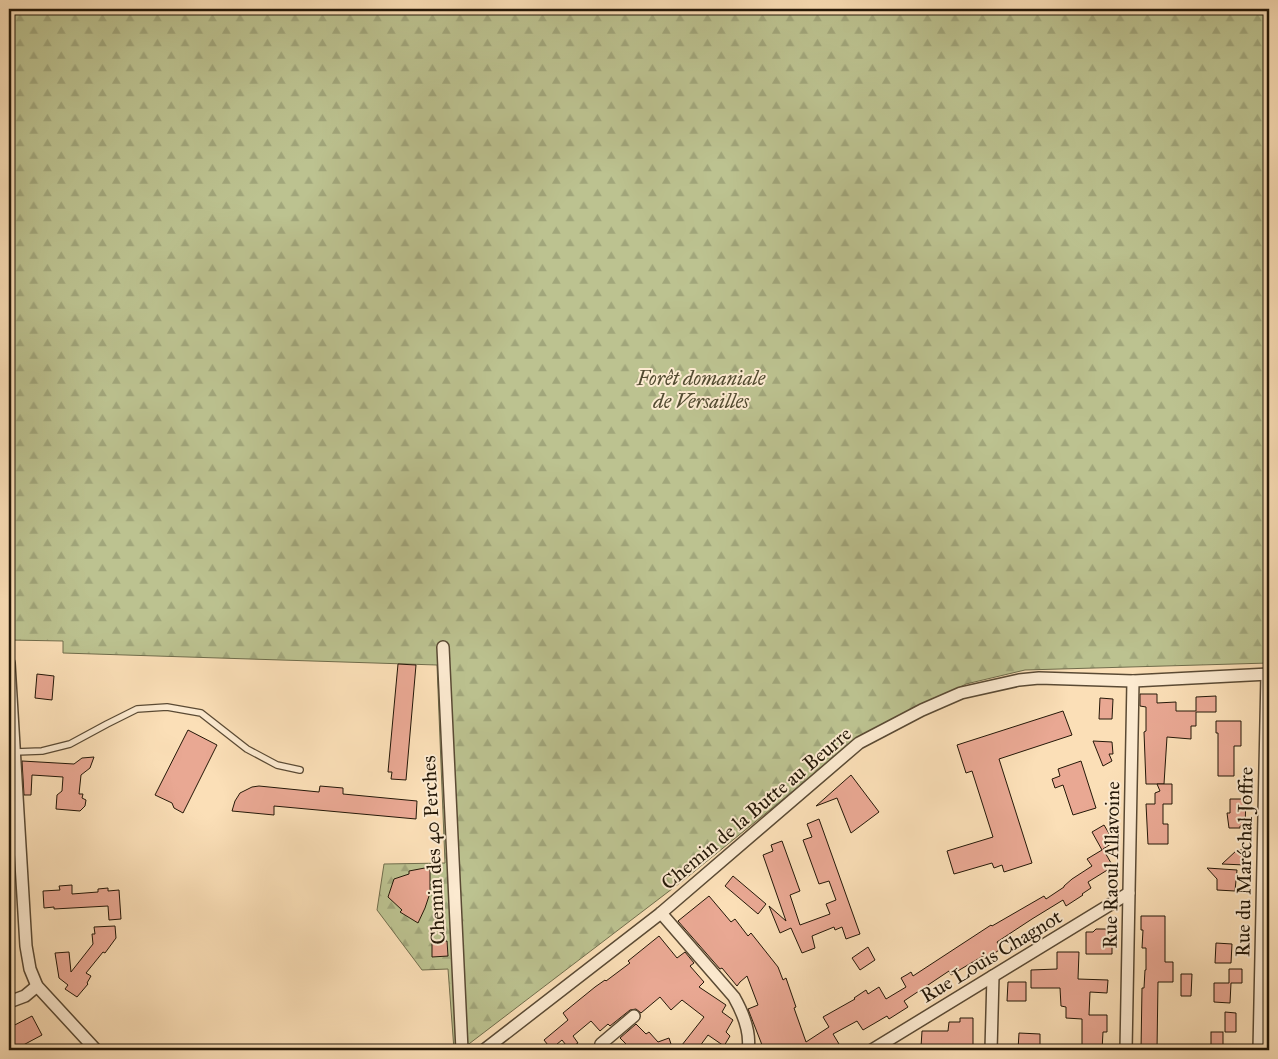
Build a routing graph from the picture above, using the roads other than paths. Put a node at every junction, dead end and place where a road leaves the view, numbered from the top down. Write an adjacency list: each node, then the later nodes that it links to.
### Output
1 (443, 647): 14 (street, Chemin des 40 Perches)
2 (9, 663): 5 (street)
3 (1268, 674): 4 (street, Chemin de la Butte au Beurre); 21 (street, Rue du Maréchal Joffre)
4 (1134, 680): 7 (street, Rue Raoul Allavoine); 8 (street, Chemin de la Butte au Beurre)
5 (15, 752): 6 (lane); 10 (street)
6 (300, 770)
7 (1129, 893): 9 (street, Rue Louis Chagnot); 20 (street, Rue Raoul Allavoine)
8 (661, 913): 15 (street, Chemin de la Butte au Beurre); 17 (street)
9 (993, 976): 18 (street, Rue Louis Chagnot); 19 (street)
10 (37, 986): 11 (street); 13 (street)
11 (9, 1002)
12 (634, 1016): 16 (street)
13 (96, 1050)
14 (462, 1050)
15 (484, 1050)
16 (605, 1050)
17 (748, 1050)
18 (872, 1050)
19 (992, 1050)
20 (1126, 1050)
21 (1259, 1050)

